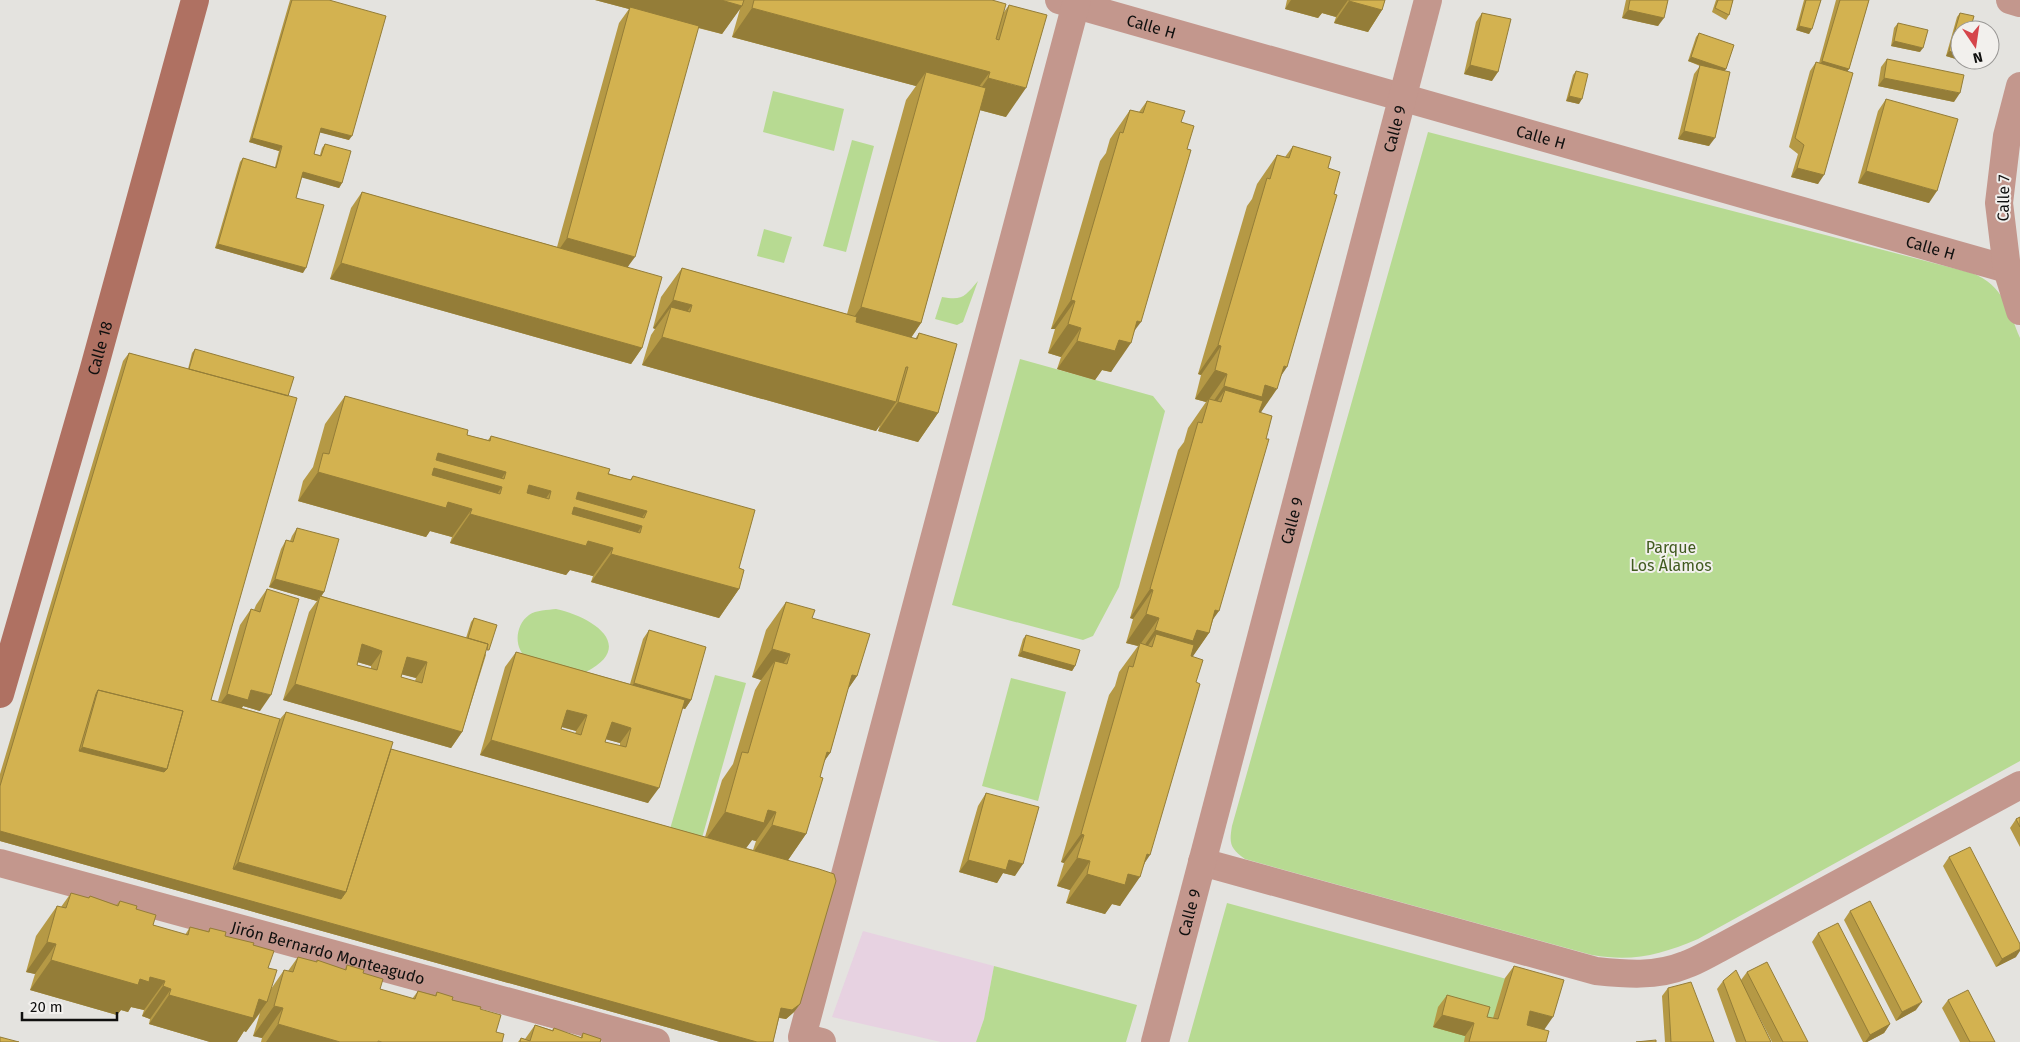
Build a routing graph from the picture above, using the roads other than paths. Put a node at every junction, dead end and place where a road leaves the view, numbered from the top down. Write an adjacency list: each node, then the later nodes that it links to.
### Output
1 (195, 0): 10 (street, Calle 18)
2 (1428, 0): 7 (street, Calle 9)
3 (2010, 0): 5 (street)
4 (1071, 2): 7 (street, Calle H); 14 (street)
5 (2020, 3)
6 (2020, 86): 8 (street, Calle 7)
7 (1402, 98): 8 (street, Calle H); 12 (street, Calle 9)
8 (2007, 270): 9 (street, Calle 7)
9 (2020, 311)
10 (0, 694)
11 (2020, 785): 12 (street)
12 (1202, 862): 16 (street, Calle 9)
13 (2, 871): 15 (street, Jirón Bernardo Monteagudo)
14 (812, 1039)
15 (656, 1042)
16 (1155, 1042)

